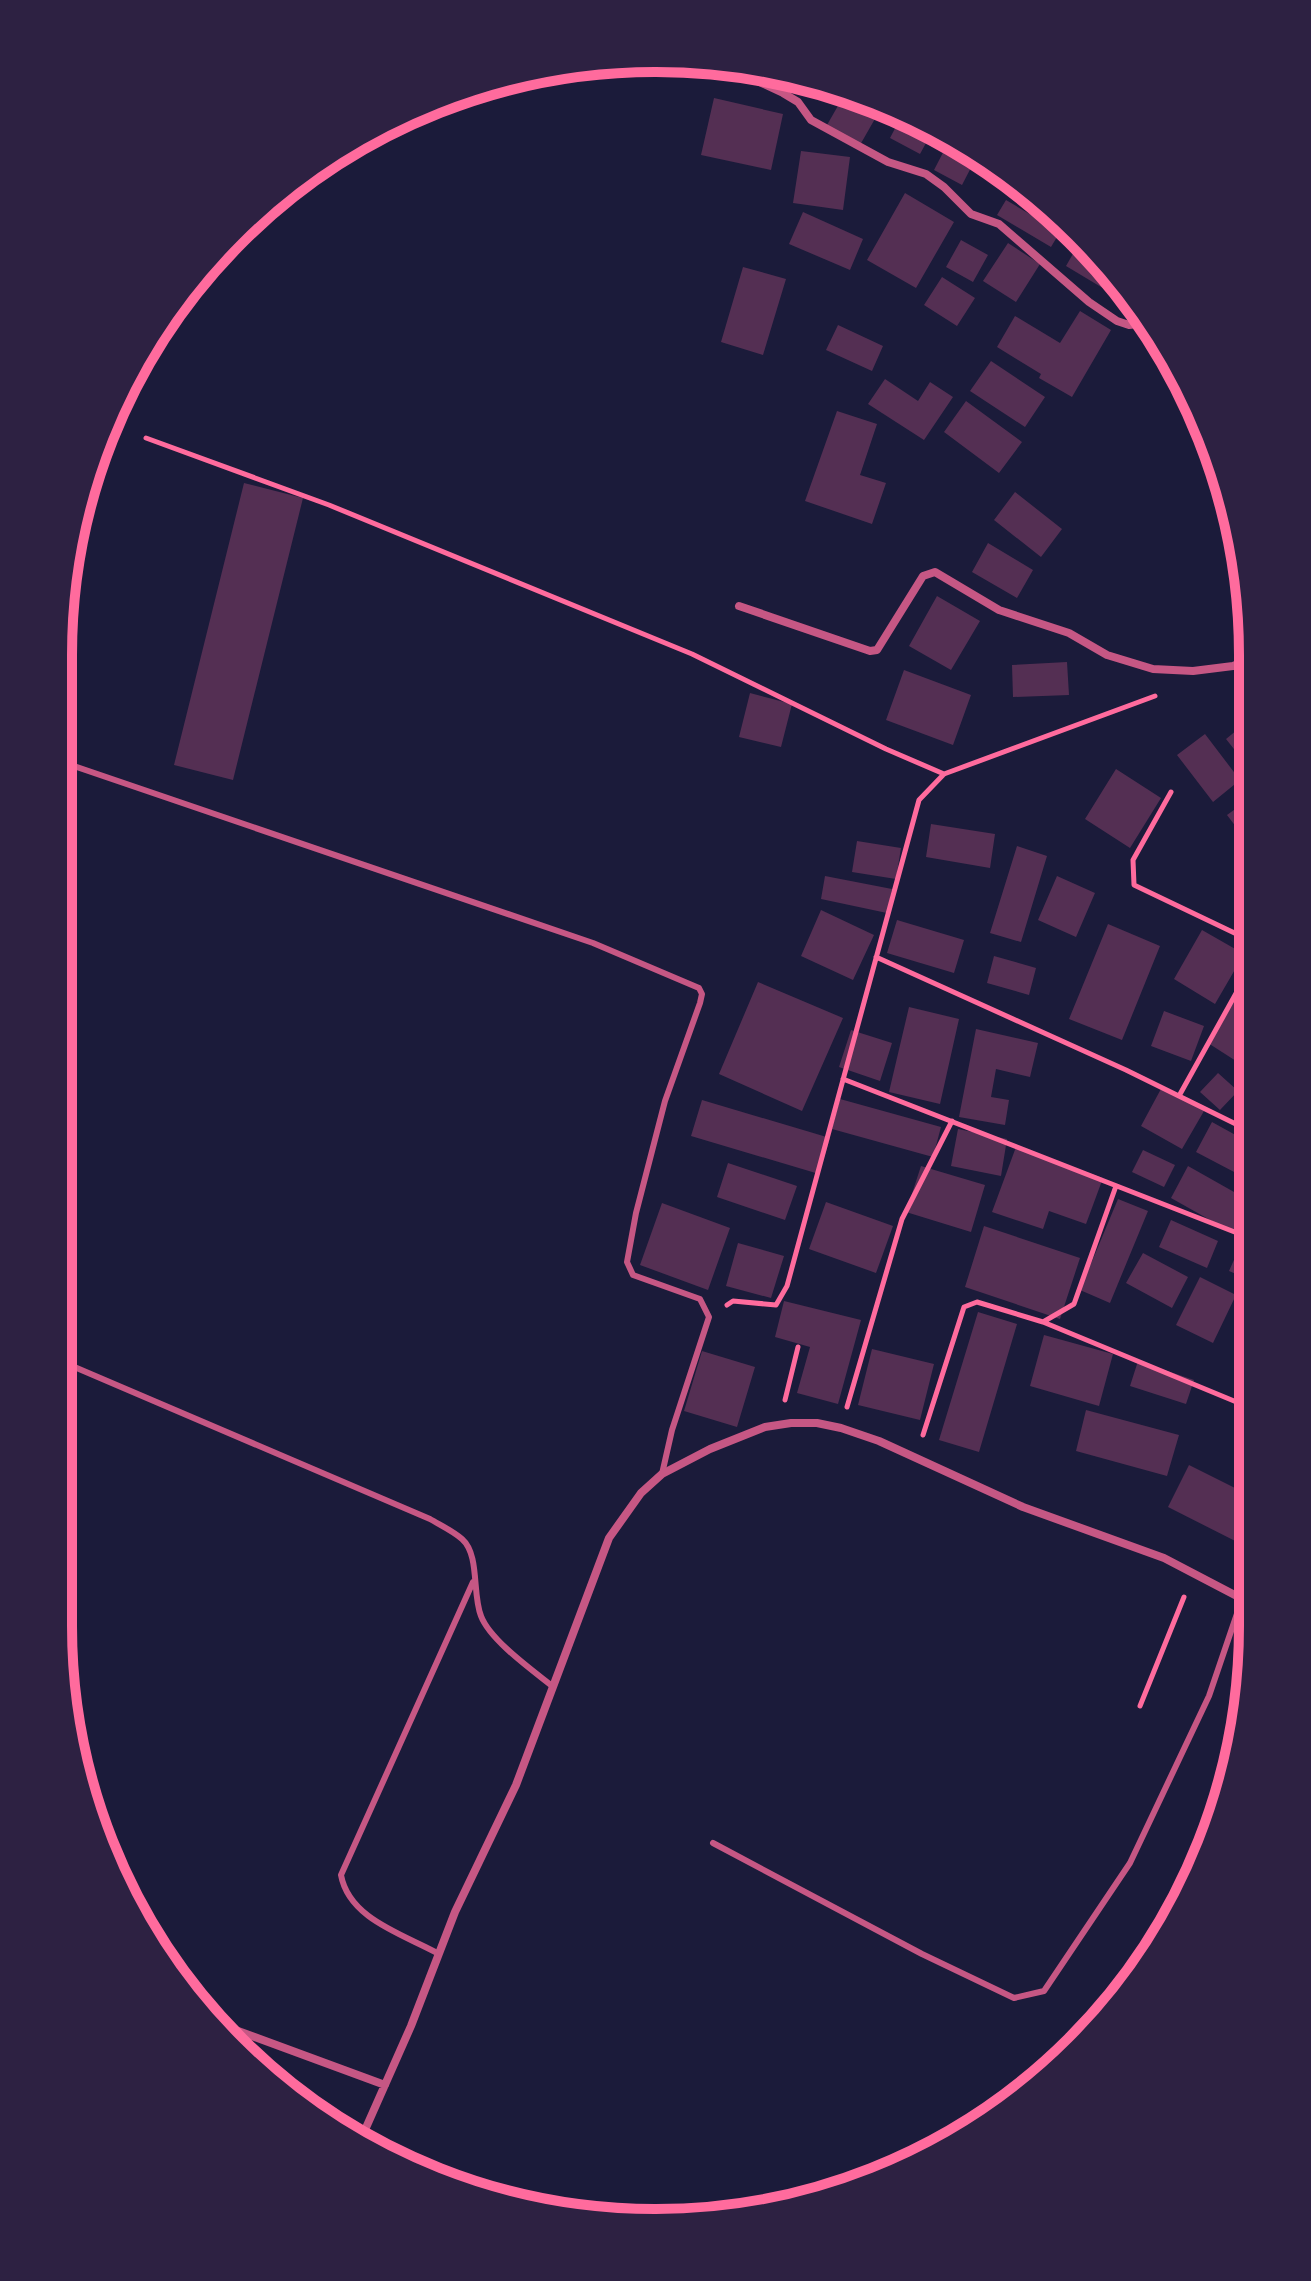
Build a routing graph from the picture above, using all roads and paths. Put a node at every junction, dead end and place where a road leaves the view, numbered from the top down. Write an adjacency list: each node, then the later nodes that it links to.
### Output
1 (755, 81): 2 (street)
2 (1136, 324)
3 (146, 438): 8 (path)
4 (739, 606): 5 (street)
5 (1239, 664)
6 (1162, 693): 8 (path)
7 (72, 765): 19 (lane)
8 (944, 774): 11 (path)
9 (1171, 792): 10 (path)
10 (1239, 935)
11 (876, 957): 13 (path); 14 (path)
12 (1239, 988): 14 (path)
13 (843, 1079): 15 (path); 19 (path)
14 (1179, 1096): 16 (path)
15 (952, 1121): 17 (path); 25 (path)
16 (1239, 1126)
17 (1116, 1186): 18 (path); 20 (path)
18 (1239, 1234)
19 (709, 1317): 27 (lane)
20 (1043, 1322): 23 (path); 26 (path)
21 (798, 1347): 24 (path)
22 (72, 1366): 29 (lane)
23 (1239, 1403)
24 (779, 1424): 25 (street); 27 (street)
25 (841, 1428): 26 (street)
26 (916, 1459): 28 (street)
27 (662, 1474): 32 (street)
28 (1194, 1574): 30 (street); 33 (path)
29 (473, 1580): 32 (lane); 35 (lane)
30 (1239, 1597)
31 (1239, 1608): 34 (lane)
32 (552, 1686): 35 (street)
33 (1140, 1706)
34 (713, 1843)
35 (439, 1954): 37 (street)
36 (236, 2030): 37 (street)
37 (385, 2085): 38 (street)
38 (364, 2131)

